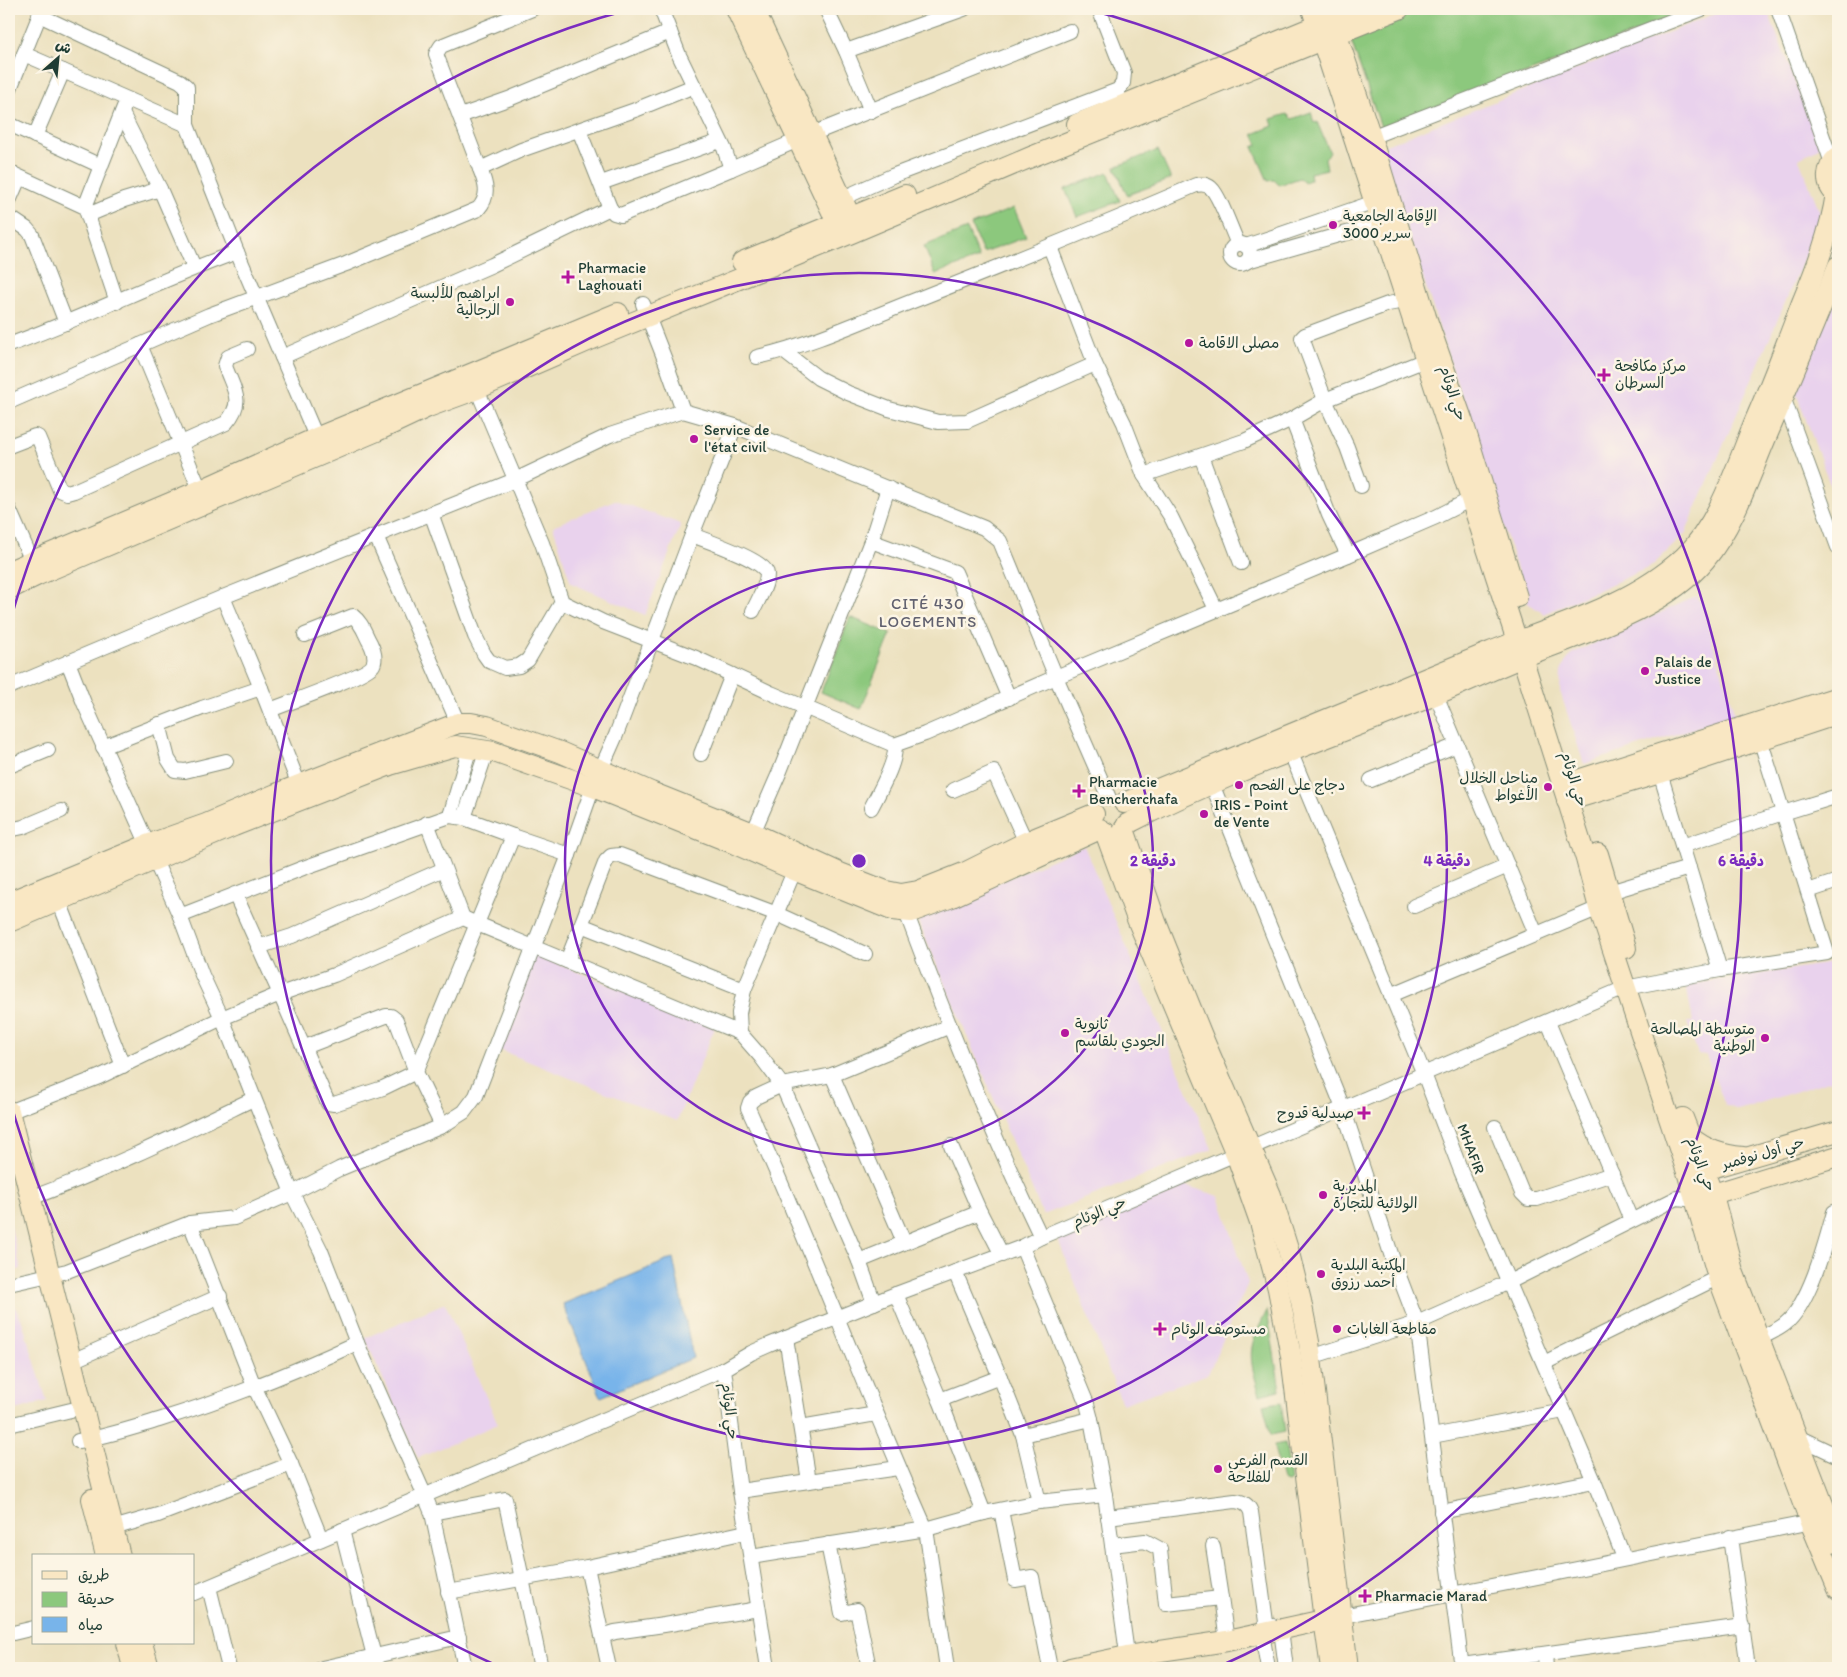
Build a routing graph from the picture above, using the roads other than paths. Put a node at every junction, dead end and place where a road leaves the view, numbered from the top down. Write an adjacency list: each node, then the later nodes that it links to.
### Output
1 (532, 9): 25 (street)
2 (661, 9): 16 (street)
3 (736, 9): 30 (street)
4 (754, 9): 30 (street)
5 (826, 9): 17 (street)
6 (964, 9): 13 (street)
7 (1099, 9): 41 (street)
8 (1357, 9): 14 (street)
9 (1399, 9): 14 (street)
10 (1702, 9): 31 (street)
11 (1778, 9): 33 (street)
12 (41, 12): 18 (street); 27 (street)
13 (941, 13): 17 (street)
14 (1324, 23): 31 (street, حي الوئام); 43 (street, حي الوئام); 48 (street)
15 (1070, 31): 24 (street)
16 (670, 32): 21 (street); 25 (street)
17 (846, 51): 24 (street)
18 (24, 54): 19 (street); 20 (street)
19 (13, 70): 22 (street)
20 (63, 71): 23 (street); 29 (street)
21 (694, 86): 28 (street); 32 (street)
22 (9, 91)
23 (124, 106): 27 (street); 34 (street); 39 (street)
24 (871, 111): 30 (street)
25 (460, 116): 35 (street)
26 (9, 124): 29 (street)
27 (187, 125): 51 (street)
28 (579, 130): 35 (street); 38 (street)
29 (35, 136): 34 (street)
30 (805, 137): 36 (street); 41 (street); 48 (street)
31 (1370, 137): 55 (street, حي الوئام)
32 (720, 141): 36 (street); 38 (street)
33 (1835, 160): 40 (street)
34 (101, 166): 45 (street)
35 (480, 169): 54 (street)
36 (731, 169): 44 (street)
37 (14, 175): 42 (street); 45 (street)
38 (601, 183): 44 (street)
39 (160, 189): 45 (street); 53 (street)
40 (1837, 195): 101 (street)
41 (843, 198): 48 (street)
42 (9, 200)
43 (1374, 202): 47 (street, حي الوئام); 49 (street)
44 (610, 208): 63 (street)
45 (87, 211): 56 (street)
46 (9, 217): 58 (street)
47 (1382, 224): 49 (street); 55 (street, حي الوئام)
48 (847, 226): 57 (street)
49 (1242, 245): 50 (street)
50 (1050, 247): 62 (street); 66 (street)
51 (237, 252): 53 (street); 54 (street)
52 (1838, 266): 68 (street)
53 (194, 267): 56 (street)
54 (256, 298): 60 (street); 63 (street)
55 (1414, 299): 65 (street, حي الوئام); 69 (street)
56 (116, 302): 58 (street)
57 (645, 310): 67 (street); 71 (street)
58 (66, 323): 59 (street)
59 (9, 345)
60 (140, 345): 70 (street); 74 (street)
61 (247, 349): 74 (street)
62 (783, 351): 64 (street); 66 (street)
63 (282, 357): 76 (street)
64 (757, 357)
65 (1433, 357): 69 (street); 82 (street, حي الوئام)
66 (1095, 364): 78 (street)
67 (474, 382): 76 (street); 79 (street)
68 (1784, 397): 89 (street); 101 (street)
69 (1326, 400): 72 (street); 80 (street)
70 (9, 402)
71 (683, 411): 73 (street); 79 (street)
72 (1292, 419): 77 (street); 90 (street)
73 (735, 426): 81 (street); 86 (street)
74 (180, 445): 75 (street); 83 (street)
75 (9, 446)
76 (320, 446): 83 (street)
77 (1201, 456): 78 (street); 91 (street)
78 (1144, 475): 97 (street)
79 (515, 480): 85 (street); 96 (street)
80 (1360, 486)
81 (888, 488): 88 (street); 104 (street)
82 (1478, 496): 90 (street); 101 (street, حي الوئام)
83 (203, 497): 92 (street)
84 (9, 509): 92 (street)
85 (431, 513): 87 (street); 96 (street)
86 (692, 534): 98 (street); 100 (street)
87 (376, 536): 95 (street); 113 (street)
88 (872, 541): 109 (street); 110 (street)
89 (1838, 547)
90 (1348, 555): 97 (street)
91 (1241, 562)
92 (35, 568): 93 (street); 94 (street)
93 (9, 571)
94 (9, 589)
95 (223, 597): 102 (street); 106 (street)
96 (562, 602): 100 (street)
97 (1216, 609): 104 (street)
98 (753, 611)
99 (305, 635): 111 (street)
100 (652, 641): 103 (street); 126 (street)
101 (1526, 647): 107 (street); 131 (street, حي الوئام); 133 (street)
102 (68, 662): 105 (street); 118 (street)
103 (732, 675): 110 (street); 122 (street)
104 (1056, 677): 109 (street); 133 (street)
105 (9, 687)
106 (261, 688): 111 (street); 114 (street)
107 (1436, 694): 116 (street); 121 (street)
108 (1838, 697): 131 (street)
109 (1009, 698): 117 (street)
110 (806, 707): 117 (street); 141 (street)
111 (270, 710): 128 (street)
112 (1838, 714): 115 (street)
113 (458, 723): 126 (street); 128 (street)
114 (159, 724): 118 (street); 123 (street)
115 (1760, 739): 125 (street); 136 (street)
116 (1458, 744): 127 (street); 149 (street)
117 (894, 745): 134 (street)
118 (103, 747): 145 (street)
119 (479, 749): 126 (street); 137 (street); 145 (street)
120 (48, 750): 124 (street)
121 (1290, 751): 129 (street); 176 (street, MHAFIR)
122 (701, 754)
123 (226, 761)
124 (9, 766)
125 (1660, 773): 131 (street); 144 (street)
126 (598, 779): 141 (street); 146 (street); 148 (street)
127 (1370, 780)
128 (299, 784): 145 (street)
129 (1212, 784): 139 (street); 188 (street)
130 (953, 790): 143 (street)
131 (1571, 791): 155 (street, حي الوئام)
132 (1838, 796): 136 (street)
133 (1116, 801): 139 (street); 139 (street)
134 (871, 808)
135 (61, 811): 140 (street)
136 (1783, 813): 144 (street); 153 (street)
137 (457, 817): 138 (street); 142 (street)
138 (427, 824): 151 (street); 154 (street)
139 (1110, 826): 143 (street); 147 (street); 195 (street)
140 (9, 830)
141 (753, 833): 148 (street)
142 (513, 836): 146 (street); 164 (street)
143 (1026, 842): 147 (street); 148 (street)
144 (1682, 846): 150 (street)
145 (151, 853): 156 (street); 157 (street); 161 (street)
146 (569, 854): 168 (street)
147 (1034, 861): 159 (street)
148 (797, 862): 159 (street); 160 (street)
149 (1508, 866): 158 (street); 166 (street)
150 (1689, 868): 155 (street); 172 (street)
151 (444, 869): 162 (street); 167 (street)
152 (1838, 881): 153 (street)
153 (1808, 891): 169 (street)
154 (235, 894): 161 (street); 167 (street)
155 (1604, 900): 166 (street); 173 (street, حي الوئام)
156 (59, 901): 163 (street); 182 (street)
157 (9, 902)
158 (1414, 906)
159 (906, 912): 179 (street)
160 (777, 914): 165 (street); 170 (street); 174 (street)
161 (180, 916): 177 (street)
162 (463, 918): 164 (street); 175 (street)
163 (9, 922)
164 (476, 923): 168 (street); 183 (street)
165 (581, 925): 171 (street); 174 (street)
166 (1536, 934): 176 (street)
167 (258, 947): 175 (street)
168 (534, 948): 171 (street); 190 (street)
169 (1832, 952): 172 (street)
170 (865, 954)
171 (567, 961): 180 (street)
172 (1720, 970): 173 (street)
173 (1631, 987): 178 (street, حي الوئام); 193 (street, حي الوئام); 199 (street, حي الوئام)
174 (744, 990): 180 (street)
175 (280, 994): 177 (street); 181 (street)
176 (1391, 995): 184 (street, MHAFIR)
177 (222, 1018): 182 (street); 187 (street)
178 (1548, 1022): 184 (street, حي الوئام); 200 (street)
179 (950, 1026): 185 (street); 208 (street)
180 (740, 1032): 186 (street)
181 (305, 1048): 183 (street); 183 (street)
182 (123, 1066): 189 (street)
183 (416, 1072): 190 (street)
184 (1424, 1074): 188 (street, حي الوئام); 216 (street, MHAFIR)
185 (832, 1075): 186 (street); 209 (street)
186 (782, 1086): 212 (street); 221 (street)
187 (253, 1099): 201 (street); 202 (street)
188 (1344, 1108): 195 (street, حي الوئام); 222 (street)
189 (9, 1111): 202 (street)
190 (442, 1126): 201 (street)
191 (1495, 1126): 200 (street)
192 (1838, 1131): 197 (street, حي أول نوفمبر)
193 (1690, 1137): 197 (street); 199 (street, حي الوئام)
194 (951, 1146): 204 (street)
195 (1243, 1151): 208 (street, حي الوئام); 226 (street); 281 (street)
196 (1838, 1156): 203 (street, حي أول نوفمبر)
197 (1747, 1158): 199 (street, حي أول نوفمبر)
198 (10, 1160): 215 (street)
199 (1696, 1172): 203 (street, حي الوئام); 203 (street)
200 (1612, 1174): 206 (street)
201 (292, 1193): 207 (street); 225 (street)
202 (31, 1198): 215 (street)
203 (1695, 1198): 206 (street); 214 (street, حي الوئام)
204 (980, 1212): 209 (street); 211 (street)
205 (1834, 1212): 224 (street)
206 (1631, 1220): 216 (street)
207 (190, 1223): 215 (street); 219 (street)
208 (1041, 1237): 210 (street, حي الوئام)
209 (904, 1242): 212 (street)
210 (1022, 1247): 211 (street, حي الوئام); 236 (street)
211 (1002, 1255): 213 (street, حي الوئام)
212 (859, 1261): 220 (street)
213 (956, 1272): 218 (street, حي الوئام); 230 (street)
214 (1725, 1274): 224 (street, حي الوئام); 228 (street); 257 (street, حي الوئام)
215 (45, 1275): 217 (street); 227 (street); 233 (street)
216 (1509, 1282): 222 (street); 228 (street, MHAFIR)
217 (9, 1284)
218 (896, 1294): 220 (street, حي الوئام); 232 (street)
219 (220, 1296): 227 (street); 231 (street)
220 (874, 1303): 221 (street, حي الوئام)
221 (837, 1317): 223 (street, حي الوئام); 235 (street)
222 (1417, 1323): 226 (street); 240 (street)
223 (786, 1338): 229 (street, حي الوئام); 238 (street)
224 (1759, 1339): 241 (street, حي الوئام)
225 (357, 1343): 231 (street); 250 (street)
226 (1311, 1358): 281 (street)
227 (72, 1361): 242 (street)
228 (1544, 1363): 234 (street, MHAFIR)
229 (724, 1369): 248 (street, حي الوئام); 250 (street)
230 (1000, 1376): 232 (street); 239 (street)
231 (254, 1386): 242 (street); 244 (street)
232 (940, 1400): 255 (street)
233 (71, 1410): 237 (street); 242 (street)
234 (1564, 1411): 240 (street); 247 (street, MHAFIR)
235 (876, 1414): 238 (street); 245 (street)
236 (1091, 1419): 239 (street); 249 (street)
237 (9, 1425)
238 (801, 1428): 246 (street)
239 (1023, 1435): 251 (street)
240 (1432, 1436): 253 (street)
241 (1796, 1436): 243 (street); 257 (street, حي الوئام)
242 (84, 1440): 258 (street); 268 (street)
243 (1838, 1456)
244 (291, 1464): 258 (street); 263 (street)
245 (898, 1468): 246 (street); 259 (street)
246 (808, 1481): 248 (street)
247 (1594, 1482): 253 (street); 271 (street, MHAFIR)
248 (740, 1491): 261 (street, حي الوئام)
249 (1104, 1495): 251 (street); 256 (street)
250 (425, 1496): 254 (street); 260 (street)
251 (1039, 1502): 252 (street)
252 (1001, 1510): 255 (street); 305 (street)
253 (1441, 1512): 278 (street)
254 (432, 1513): 273 (street); 276 (street)
255 (984, 1513): 259 (street)
256 (1108, 1517): 266 (street); 284 (street)
257 (1819, 1520): 262 (street); 264 (street, حي الوئام); 275 (street, حي الوئام)
258 (113, 1528): 269 (street)
259 (926, 1529): 265 (street); 304 (street)
260 (342, 1530): 263 (street); 292 (street)
261 (746, 1532): 270 (street, حي الوئام); 272 (street)
262 (1730, 1537): 271 (street); 282 (street)
263 (322, 1539): 274 (street)
264 (1838, 1543)
265 (828, 1544): 270 (street); 303 (street)
266 (1112, 1544): 279 (street); 293 (street)
267 (1213, 1546): 279 (street)
268 (106, 1554)
269 (120, 1554)
270 (751, 1558): 280 (street, حي الوئام)
271 (1624, 1558): 278 (street)
272 (587, 1567): 273 (street); 286 (street)
273 (522, 1579): 276 (street); 300 (street)
274 (209, 1587): 277 (street); 297 (street)
275 (1838, 1589)
276 (448, 1592): 287 (street)
277 (195, 1593)
278 (1452, 1593): 281 (street); 294 (street)
279 (1221, 1598): 288 (street)
280 (758, 1609): 286 (street); 302 (street, حي الوئام)
281 (1333, 1618): 284 (street); 309 (street); 310 (street)
282 (1743, 1626): 291 (street); 311 (street)
283 (32, 1628): 285 (street)
284 (1270, 1628): 288 (street); 307 (street); 308 (street)
285 (9, 1634)
286 (602, 1636): 301 (street)
287 (459, 1637): 292 (street); 299 (street)
288 (1226, 1641): 293 (street)
289 (126, 1644): 295 (street)
290 (142, 1644): 296 (street)
291 (1545, 1661): 294 (street)
292 (376, 1662): 298 (street)
293 (1128, 1662): 306 (street)
294 (1462, 1667)
295 (132, 1668)
296 (149, 1668)
297 (230, 1668)
298 (322, 1668)
299 (465, 1668)
300 (542, 1668)
301 (609, 1668)
302 (768, 1668)
303 (869, 1668)
304 (947, 1668)
305 (1050, 1668)
306 (1070, 1668)
307 (1268, 1668)
308 (1286, 1668)
309 (1332, 1668)
310 (1348, 1668)
311 (1748, 1668)

